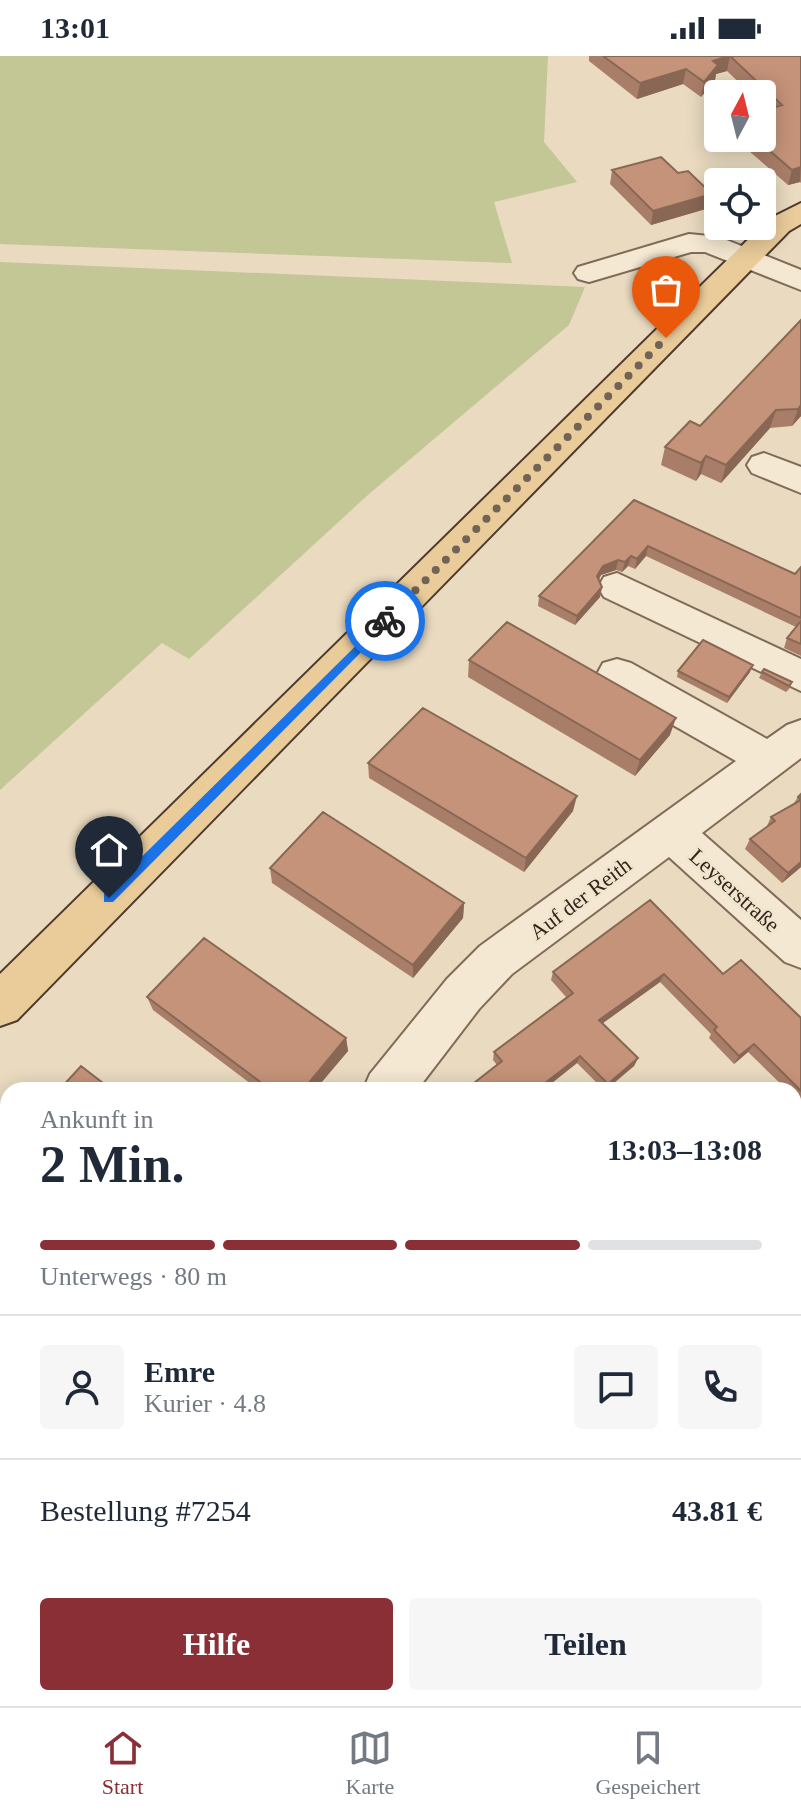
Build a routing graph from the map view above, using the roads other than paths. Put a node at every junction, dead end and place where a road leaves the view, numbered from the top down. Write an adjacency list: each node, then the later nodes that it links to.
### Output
1 (801, 212): 2 (main road)
2 (748, 257): 3 (street); 4 (street); 13 (main road)
3 (589, 273)
4 (801, 281)
5 (764, 465): 6 (street)
6 (801, 481)
7 (617, 587): 9 (street)
8 (617, 674): 10 (street)
9 (801, 676)
10 (785, 748): 11 (street, Auf der Reith)
11 (670, 831): 12 (street, Leyserstraße); 14 (street, Auf der Reith)
12 (801, 948)
13 (0, 1005)
14 (393, 1082)

